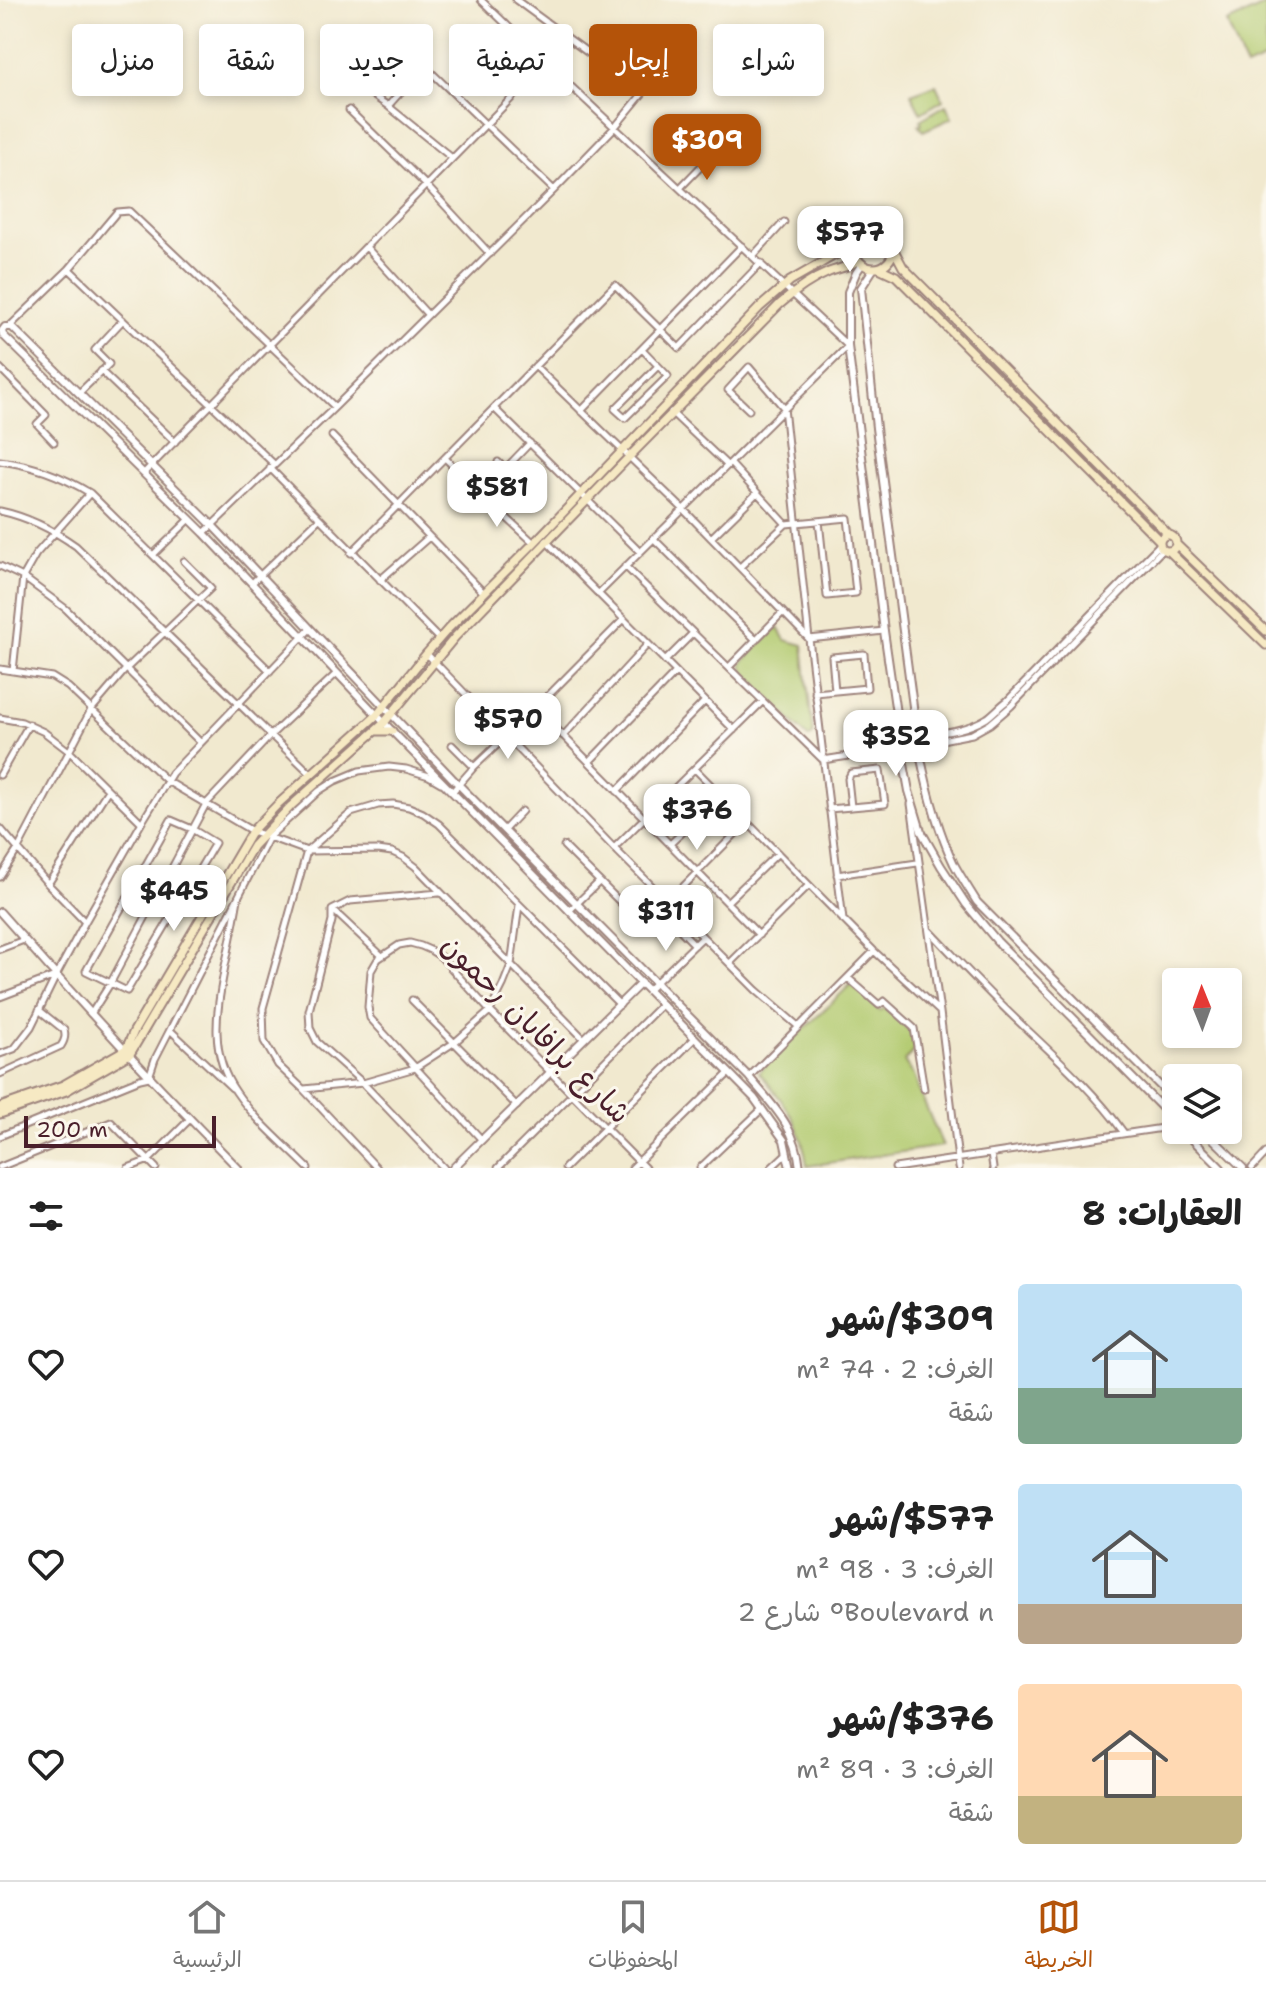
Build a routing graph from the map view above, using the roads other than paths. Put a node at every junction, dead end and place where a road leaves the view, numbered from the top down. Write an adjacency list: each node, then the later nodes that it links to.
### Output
1 (481, 0): 3 (street)
2 (516, 0): 4 (street)
3 (506, 24)
4 (589, 53)
5 (433, 75): 13 (street)
6 (573, 88): 14 (street)
7 (374, 96): 11 (street)
8 (397, 96): 11 (street)
9 (514, 96): 13 (street)
10 (641, 96): 14 (street)
11 (388, 106): 16 (street)
12 (349, 110): 17 (street)
13 (485, 125): 16 (street); 19 (street)
14 (615, 127): 18 (street); 19 (street)
15 (712, 155): 18 (street)
16 (452, 158): 17 (street)
17 (426, 185): 23 (street); 25 (street)
18 (680, 188): 22 (street)
19 (554, 190): 25 (street)
20 (784, 222): 26 (street)
21 (856, 243): 24 (main road); 27 (main road); 31 (main road)
22 (742, 246): 26 (street); 36 (street)
23 (366, 247): 33 (street); 37 (street)
24 (894, 250): 29 (main road); 87 (main road)
25 (490, 254): 33 (street)
26 (753, 256): 28 (street)
27 (860, 262): 29 (main road); 32 (main road); 38 (street)
28 (761, 263): 31 (street); 36 (street)
29 (876, 268): 95 (main road); 152 (street)
30 (69, 269): 34 (street); 35 (street); 37 (street)
31 (785, 285): 32 (street); 47 (main road)
32 (793, 293): 38 (street); 54 (main road)
33 (428, 315): 48 (street)
34 (123, 320): 43 (street); 46 (street)
35 (10, 326): 44 (street); 51 (street)
36 (661, 330): 39 (street); 40 (street)
37 (270, 344): 46 (street); 48 (street)
38 (848, 346): 50 (street); 113 (street)
39 (642, 349): 41 (street); 53 (street)
40 (535, 366): 49 (street); 53 (street)
41 (658, 366): 41 (street)
42 (0, 368): 56 (street)
43 (101, 371): 44 (street); 57 (street)
44 (79, 393): 45 (street)
45 (88, 402): 51 (street); 64 (street)
46 (212, 404): 57 (street); 66 (street)
47 (664, 406): 54 (street); 59 (main road)
48 (335, 407): 66 (street)
49 (494, 408): 58 (street); 61 (street)
50 (784, 408): 52 (street); 65 (street); 82 (street)
51 (80, 410): 68 (street)
52 (749, 410)
53 (581, 411): 59 (street)
54 (672, 413): 60 (main road); 65 (street)
55 (332, 436): 75 (street)
56 (54, 442)
57 (175, 442): 64 (street)
58 (530, 443): 67 (street); 72 (street)
59 (623, 450): 60 (street); 72 (main road)
60 (629, 457): 74 (main road); 77 (street)
61 (445, 458): 75 (street); 76 (street)
62 (0, 461): 71 (street)
63 (498, 462): 67 (street)
64 (152, 464): 68 (street); 84 (street)
65 (728, 464): 73 (street); 77 (street)
66 (272, 466): 80 (street); 84 (street)
67 (505, 469): 69 (street)
68 (144, 473): 79 (street)
69 (515, 479): 70 (street); 76 (street)
70 (522, 486)
71 (90, 493): 85 (street); 98 (street)
72 (581, 493): 74 (street); 88 (main road)
73 (757, 493): 83 (street); 91 (street)
74 (587, 500): 93 (main road); 96 (street)
75 (398, 505): 89 (street); 97 (street)
76 (493, 506): 92 (street)
77 (683, 509): 90 (street); 91 (street)
78 (0, 511): 85 (street)
79 (190, 519): 86 (street); 98 (street)
80 (319, 519): 97 (street); 103 (street)
81 (819, 521): 81 (street); 82 (street)
82 (797, 523): 83 (street); 119 (street)
83 (786, 524): 102 (street)
84 (212, 525): 86 (street); 103 (street)
85 (56, 532): 104 (street); 115 (street)
86 (204, 533): 106 (street)
87 (1168, 534): 94 (main road); 95 (main road)
88 (540, 536): 92 (main road); 93 (street)
89 (429, 537): 105 (street); 107 (street)
90 (653, 538): 96 (street); 120 (street)
91 (711, 538): 102 (street)
92 (534, 543): 107 (main road)
93 (548, 543): 108 (street); 125 (main road)
94 (1177, 545): 95 (main road); 114 (main road)
95 (1163, 546): 122 (main road); 152 (street)
96 (640, 552): 101 (street)
97 (351, 553): 105 (street)
98 (153, 555): 109 (street)
99 (184, 561): 109 (street)
100 (0, 566): 104 (street)
101 (625, 566): 108 (street); 116 (street)
102 (740, 567): 110 (street)
103 (260, 576): 106 (street); 112 (street)
104 (23, 577): 128 (street); 129 (street)
105 (380, 580): 118 (street)
106 (252, 583): 117 (street)
107 (483, 592): 118 (main road)
108 (598, 594): 111 (street)
109 (199, 600): 115 (street); 130 (street)
110 (783, 612): 119 (street); 120 (street)
111 (624, 619): 121 (street); 139 (street)
112 (310, 629): 117 (street); 138 (street)
113 (884, 631): 119 (street); 155 (street)
114 (1266, 631)
115 (164, 633): 128 (street); 137 (street)
116 (693, 633): 124 (street); 126 (street)
117 (303, 637): 130 (street); 132 (street)
118 (439, 639): 123 (main road)
119 (809, 639): 134 (street)
120 (756, 640): 126 (street)
121 (648, 644): 124 (street); 150 (street)
122 (1266, 645)
123 (427, 653): 125 (street); 138 (main road)
124 (665, 661): 131 (street)
125 (434, 663): 142 (main road); 151 (street)
126 (729, 667): 136 (street)
127 (0, 669): 129 (street)
128 (126, 669): 140 (street); 153 (street)
129 (13, 671): 140 (street)
130 (270, 671): 137 (street)
131 (676, 672): 135 (street); 158 (street)
132 (337, 673): 141 (street); 149 (street)
133 (835, 691): 133 (street); 134 (street)
134 (815, 693): 157 (street)
135 (705, 701): 146 (street); 168 (street)
136 (763, 701): 146 (street); 157 (street)
137 (240, 704): 149 (street); 153 (street)
138 (384, 708): 141 (main road); 142 (street)
139 (536, 708): 150 (street); 151 (street)
140 (91, 710): 156 (street); 163 (street)
141 (377, 715): 144 (street); 161 (main road)
142 (391, 715): 144 (main road); 164 (street)
143 (0, 718): 145 (street)
144 (384, 723): 147 (street); 148 (main road)
145 (29, 724): 156 (street); 162 (street)
146 (734, 730): 160 (street)
147 (392, 731): 148 (main road); 165 (street)
148 (375, 732): 182 (main road)
149 (272, 734): 161 (street); 171 (street)
150 (563, 736): 158 (street)
151 (506, 737): 159 (street); 185 (street)
152 (918, 740): 155 (street); 246 (street)
153 (200, 742): 163 (street)
154 (452, 745): 159 (street)
155 (901, 748): 157 (street); 169 (street)
156 (70, 752): 166 (street); 186 (street)
157 (823, 760): 173 (street)
158 (589, 762): 168 (street)
159 (474, 767): 164 (street)
160 (695, 769): 170 (street); 175 (street)
161 (311, 774): 180 (main road)
162 (0, 775)
163 (167, 781): 171 (street); 176 (street)
164 (459, 785): 167 (street); 181 (street)
165 (446, 786): 167 (street); 182 (street)
166 (108, 790): 176 (street); 194 (street)
167 (453, 791): 203 (street)
168 (617, 791): 175 (street)
169 (909, 791): 189 (street); 254 (street)
170 (722, 796): 177 (street); 183 (street)
171 (206, 804): 179 (street); 180 (street)
172 (851, 807): 172 (street); 173 (street)
173 (829, 809): 191 (street)
174 (522, 811): 181 (street)
175 (644, 818): 183 (street); 185 (street)
176 (142, 822): 206 (street)
177 (747, 822): 188 (street); 190 (street)
178 (0, 828): 186 (street)
179 (192, 829): 221 (street); 221 (street); 221 (street)
180 (252, 831): 182 (street); 237 (main road)
181 (503, 831): 200 (street)
182 (266, 836): 187 (street); 196 (street); 237 (main road)
183 (670, 845): 190 (street)
184 (564, 846): 193 (street)
185 (614, 848): 198 (street)
186 (18, 849): 192 (street); 194 (street)
187 (307, 851): 197 (street); 201 (street); 247 (street)
188 (778, 853): 195 (street); 199 (street)
189 (917, 863): 191 (street); 207 (street)
190 (697, 872): 198 (street); 199 (street)
191 (837, 875): 205 (street)
192 (0, 877)
193 (599, 882): 200 (street); 211 (street)
194 (48, 884): 206 (street)
195 (809, 885): 205 (street); 208 (street)
196 (240, 890): 233 (street); 249 (street)
197 (440, 893): 202 (street); 216 (street)
198 (668, 902): 209 (street)
199 (727, 902): 208 (street)
200 (577, 904): 203 (street); 218 (street)
201 (519, 905): 216 (street); 227 (street)
202 (332, 910): 214 (street); 245 (street)
203 (569, 911): 222 (street)
204 (0, 912): 210 (street)
205 (843, 920): 213 (street)
206 (85, 922): 217 (street)
207 (928, 930): 230 (street); 259 (street)
208 (759, 935): 215 (street)
209 (703, 937): 211 (street); 215 (street)
210 (24, 940): 212 (street); 217 (street)
211 (695, 945): 220 (street)
212 (0, 949)
213 (874, 951): 219 (street); 230 (street)
214 (382, 956): 229 (street, شارع برافابان رحمون); 239 (street)
215 (730, 963): 232 (street)
216 (511, 965): 229 (street); 235 (street)
217 (56, 976): 224 (street); 228 (street); 231 (street)
218 (648, 976): 220 (street); 222 (street)
219 (848, 978): 232 (street); 248 (street)
220 (656, 983): 223 (street); 244 (street)
221 (110, 984): 231 (street)
222 (641, 984): 223 (street); 227 (street)
223 (648, 990): 226 (street)
224 (0, 997)
225 (412, 1000): 236 (street)
226 (662, 1004): 234 (street); 250 (street)
227 (620, 1005): 235 (street)
228 (39, 1010): 238 (street); 242 (street)
229 (490, 1011): 236 (street); 240 (street, شارع برافابان رحمون)
230 (940, 1012): 268 (street)
231 (91, 1015): 237 (street)
232 (799, 1027): 244 (street)
233 (170, 1030): 243 (street); 249 (street)
234 (695, 1038): 241 (street); 258 (street)
235 (584, 1039): 240 (street)
236 (455, 1042): 239 (street); 251 (street)
237 (128, 1052): 243 (street); 252 (main road); 255 (main road)
238 (0, 1054)
239 (415, 1068): 245 (street); 261 (street)
240 (550, 1073): 250 (street, شارع برافابان رحمون); 251 (street)
241 (729, 1073): 253 (street); 269 (street)
242 (0, 1074)
243 (149, 1077): 256 (street); 260 (street)
244 (749, 1077): 286 (street)
245 (363, 1083): 247 (street); 277 (street)
246 (1162, 1088)
247 (303, 1089): 276 (street)
248 (924, 1089)
249 (235, 1091): 275 (street)
250 (571, 1095): 258 (street, شارع برافابان رحمون); 279 (street)
251 (517, 1106): 261 (street)
252 (0, 1107)
253 (762, 1109): 264 (street); 283 (street)
254 (1162, 1110)
255 (0, 1114)
256 (190, 1119): 267 (street); 274 (street)
257 (1162, 1127): 259 (street)
258 (605, 1129): 269 (street, شارع برافابان رحمون); 280 (street)
259 (1125, 1134): 266 (street)
260 (0, 1136)
261 (482, 1140): 278 (street)
262 (1197, 1144): 290 (street)
263 (1218, 1144): 291 (street)
264 (787, 1153): 284 (street); 285 (street)
265 (1266, 1153): 292 (street)
266 (991, 1154): 268 (street); 289 (street)
267 (149, 1160): 270 (street); 272 (street); 273 (street)
268 (958, 1160): 271 (street); 288 (street)
269 (638, 1162): 281 (street); 282 (street, شارع برافابان رحمون)
270 (0, 1167)
271 (907, 1167): 287 (street)
272 (128, 1168)
273 (156, 1168)
274 (238, 1168)
275 (308, 1168)
276 (377, 1168)
277 (444, 1168)
278 (453, 1168)
279 (498, 1168)
280 (565, 1168)
281 (632, 1168)
282 (645, 1168)
283 (700, 1168)
284 (771, 1168)
285 (790, 1168)
286 (800, 1168)
287 (895, 1168)
288 (959, 1168)
289 (993, 1168)
290 (1221, 1168)
291 (1243, 1168)
292 (1252, 1168)

